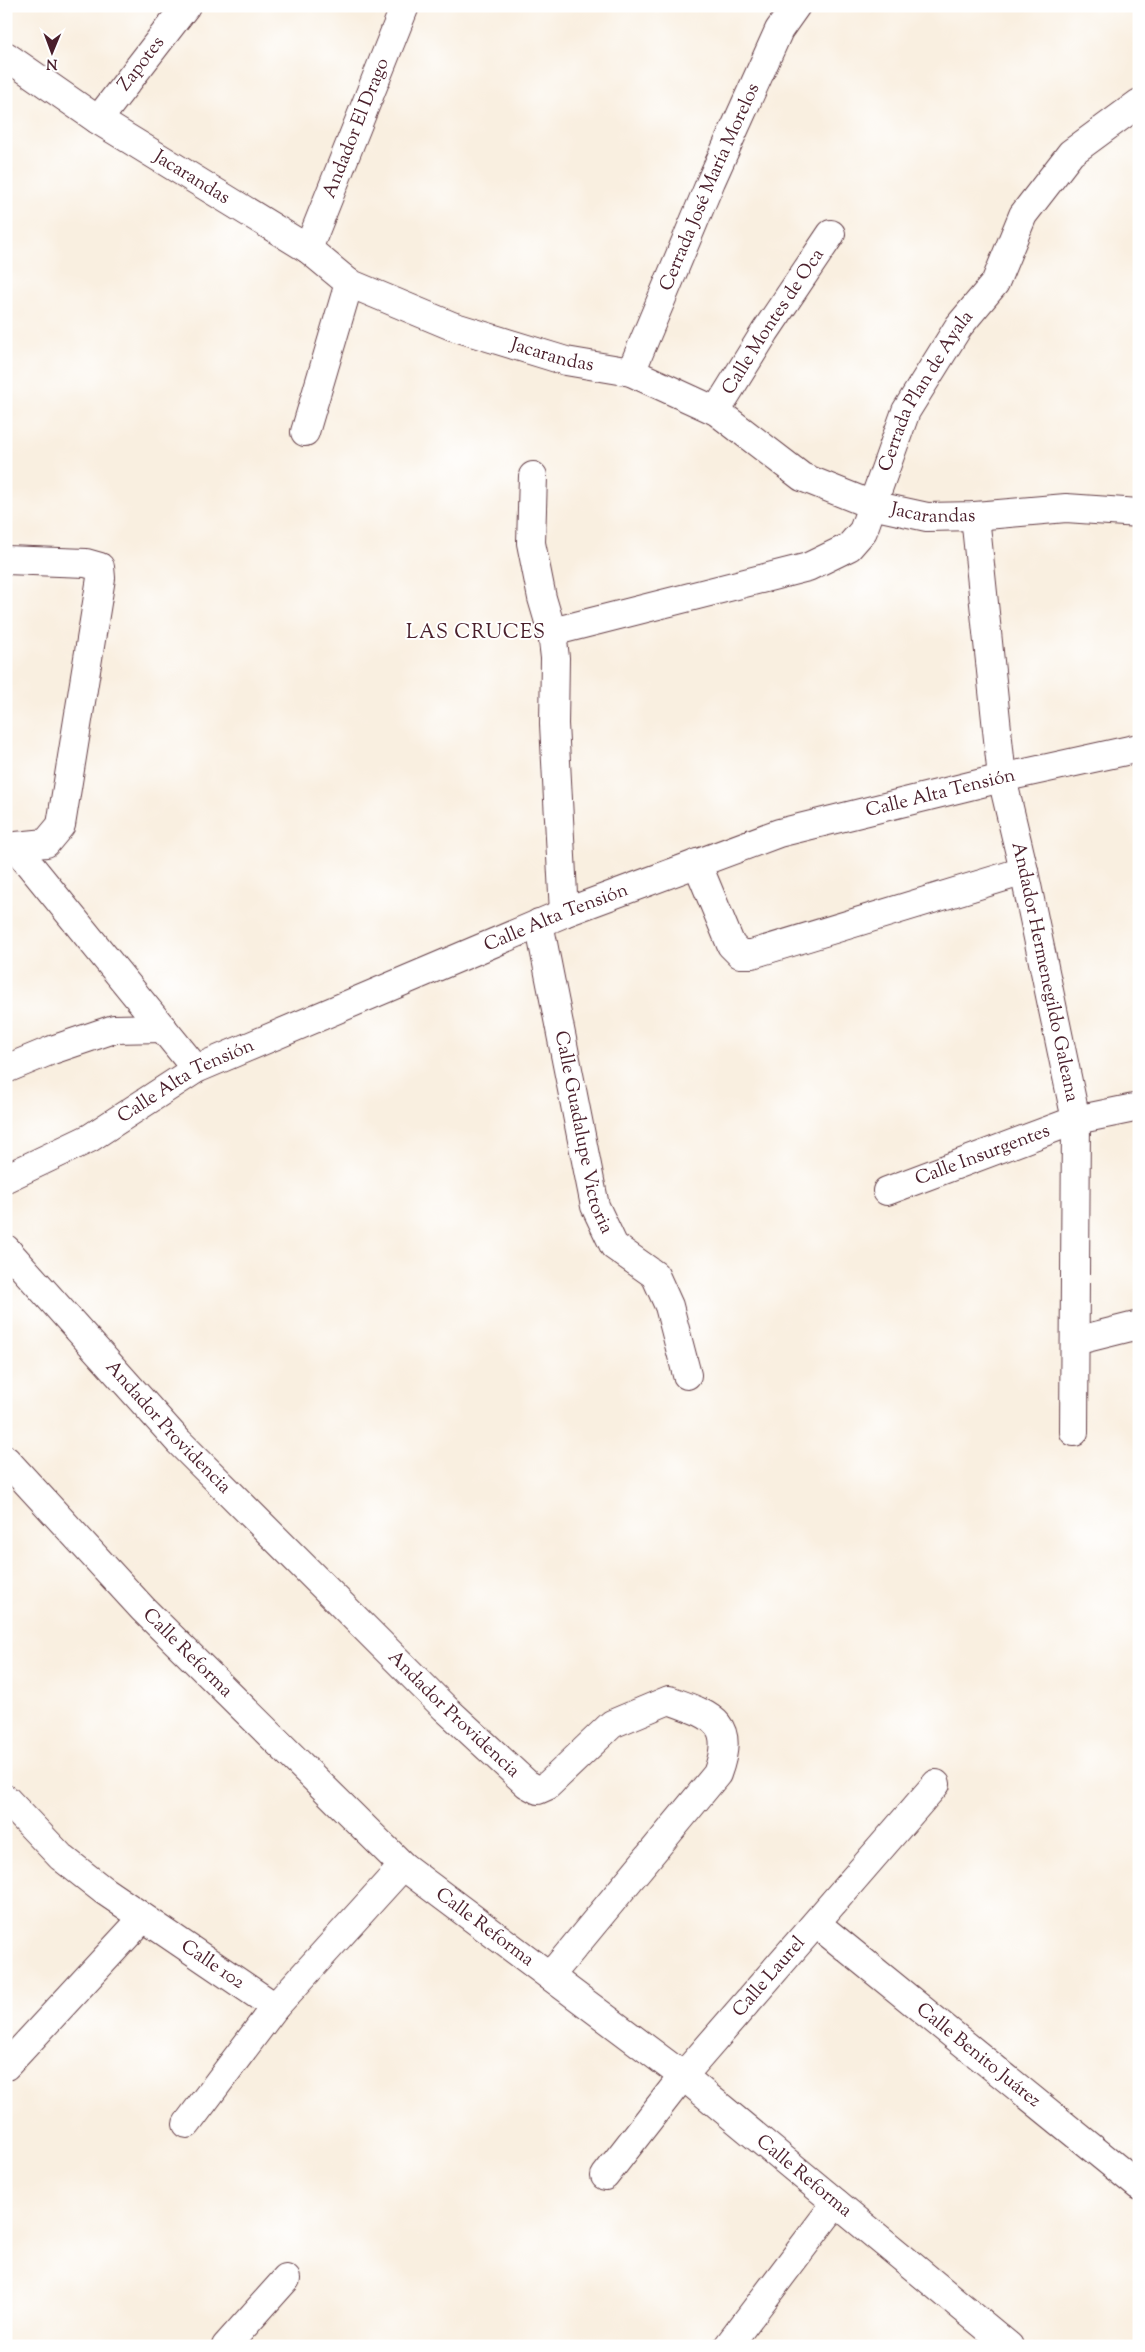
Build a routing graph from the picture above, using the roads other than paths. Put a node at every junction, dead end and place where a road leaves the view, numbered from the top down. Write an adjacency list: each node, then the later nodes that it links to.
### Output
1 (186, 6): 6 (street, Zapotes)
2 (405, 6): 8 (street, Andador El Drago)
3 (796, 6): 10 (street, Cerrada José María Morelos)
4 (6, 56): 6 (street, Jacarandas)
5 (1139, 103): 14 (street, Cerrada Plan de Ayala)
6 (98, 120): 8 (street, Jacarandas)
7 (831, 234): 11 (street, Calle Montes de Oca)
8 (308, 249): 9 (street, Jacarandas)
9 (349, 283): 10 (street, Jacarandas); 12 (street)
10 (631, 372): 11 (street, Jacarandas)
11 (716, 411): 14 (street, Jacarandas)
12 (305, 432)
13 (533, 476): 18 (street)
14 (872, 505): 16 (street, Jacarandas); 18 (street, Cerrada Plan de Ayala)
15 (1139, 513): 16 (street, Jacarandas)
16 (975, 516): 20 (street, Andador Hermenegildo Galeana)
17 (6, 560): 21 (street)
18 (552, 632): 24 (street)
19 (1139, 748): 20 (street, Calle Alta Tensión)
20 (1002, 778): 22 (street, Calle Alta Tensión); 23 (street, Andador Hermenegildo Galeana)
21 (11, 847): 26 (street)
22 (697, 863): 23 (street); 24 (street, Calle Alta Tensión)
23 (1024, 871): 30 (street, Andador Hermenegildo Galeana)
24 (564, 913): 25 (street, Calle Alta Tensión)
25 (539, 923): 28 (street, Calle Alta Tensión); 36 (street, Calle Guadalupe Victoria)
26 (163, 1028): 27 (street); 28 (street)
27 (6, 1069)
28 (196, 1069): 31 (street, Calle Alta Tensión)
29 (1139, 1107): 30 (street, Calle Insurgentes)
30 (1076, 1120): 32 (street, Calle Insurgentes); 35 (street, Andador Hermenegildo Galeana)
31 (6, 1178)
32 (887, 1191)
33 (6, 1249): 44 (street, Andador Providencia)
34 (1139, 1325): 35 (street)
35 (1075, 1340): 37 (street, Andador Hermenegildo Galeana)
36 (687, 1375)
37 (1074, 1432)
38 (6, 1460): 41 (street, Calle Reforma)
39 (936, 1784): 43 (street, Calle Laurel)
40 (6, 1799): 42 (street, Calle 102)
41 (403, 1866): 44 (street, Calle Reforma); 45 (street)
42 (143, 1918): 45 (street, Calle 102); 46 (street)
43 (817, 1924): 47 (street, Calle Laurel); 50 (street, Calle Benito Juárez)
44 (550, 1976): 47 (street, Calle Reforma)
45 (275, 2007): 48 (street)
46 (6, 2066)
47 (683, 2076): 49 (street, Calle Laurel); 51 (street, Calle Reforma)
48 (187, 2124)
49 (605, 2176)
50 (1139, 2186)
51 (836, 2203): 53 (street, Calle Reforma); 55 (street)
52 (286, 2279): 54 (street)
53 (996, 2342)
54 (226, 2346)
55 (728, 2346)

